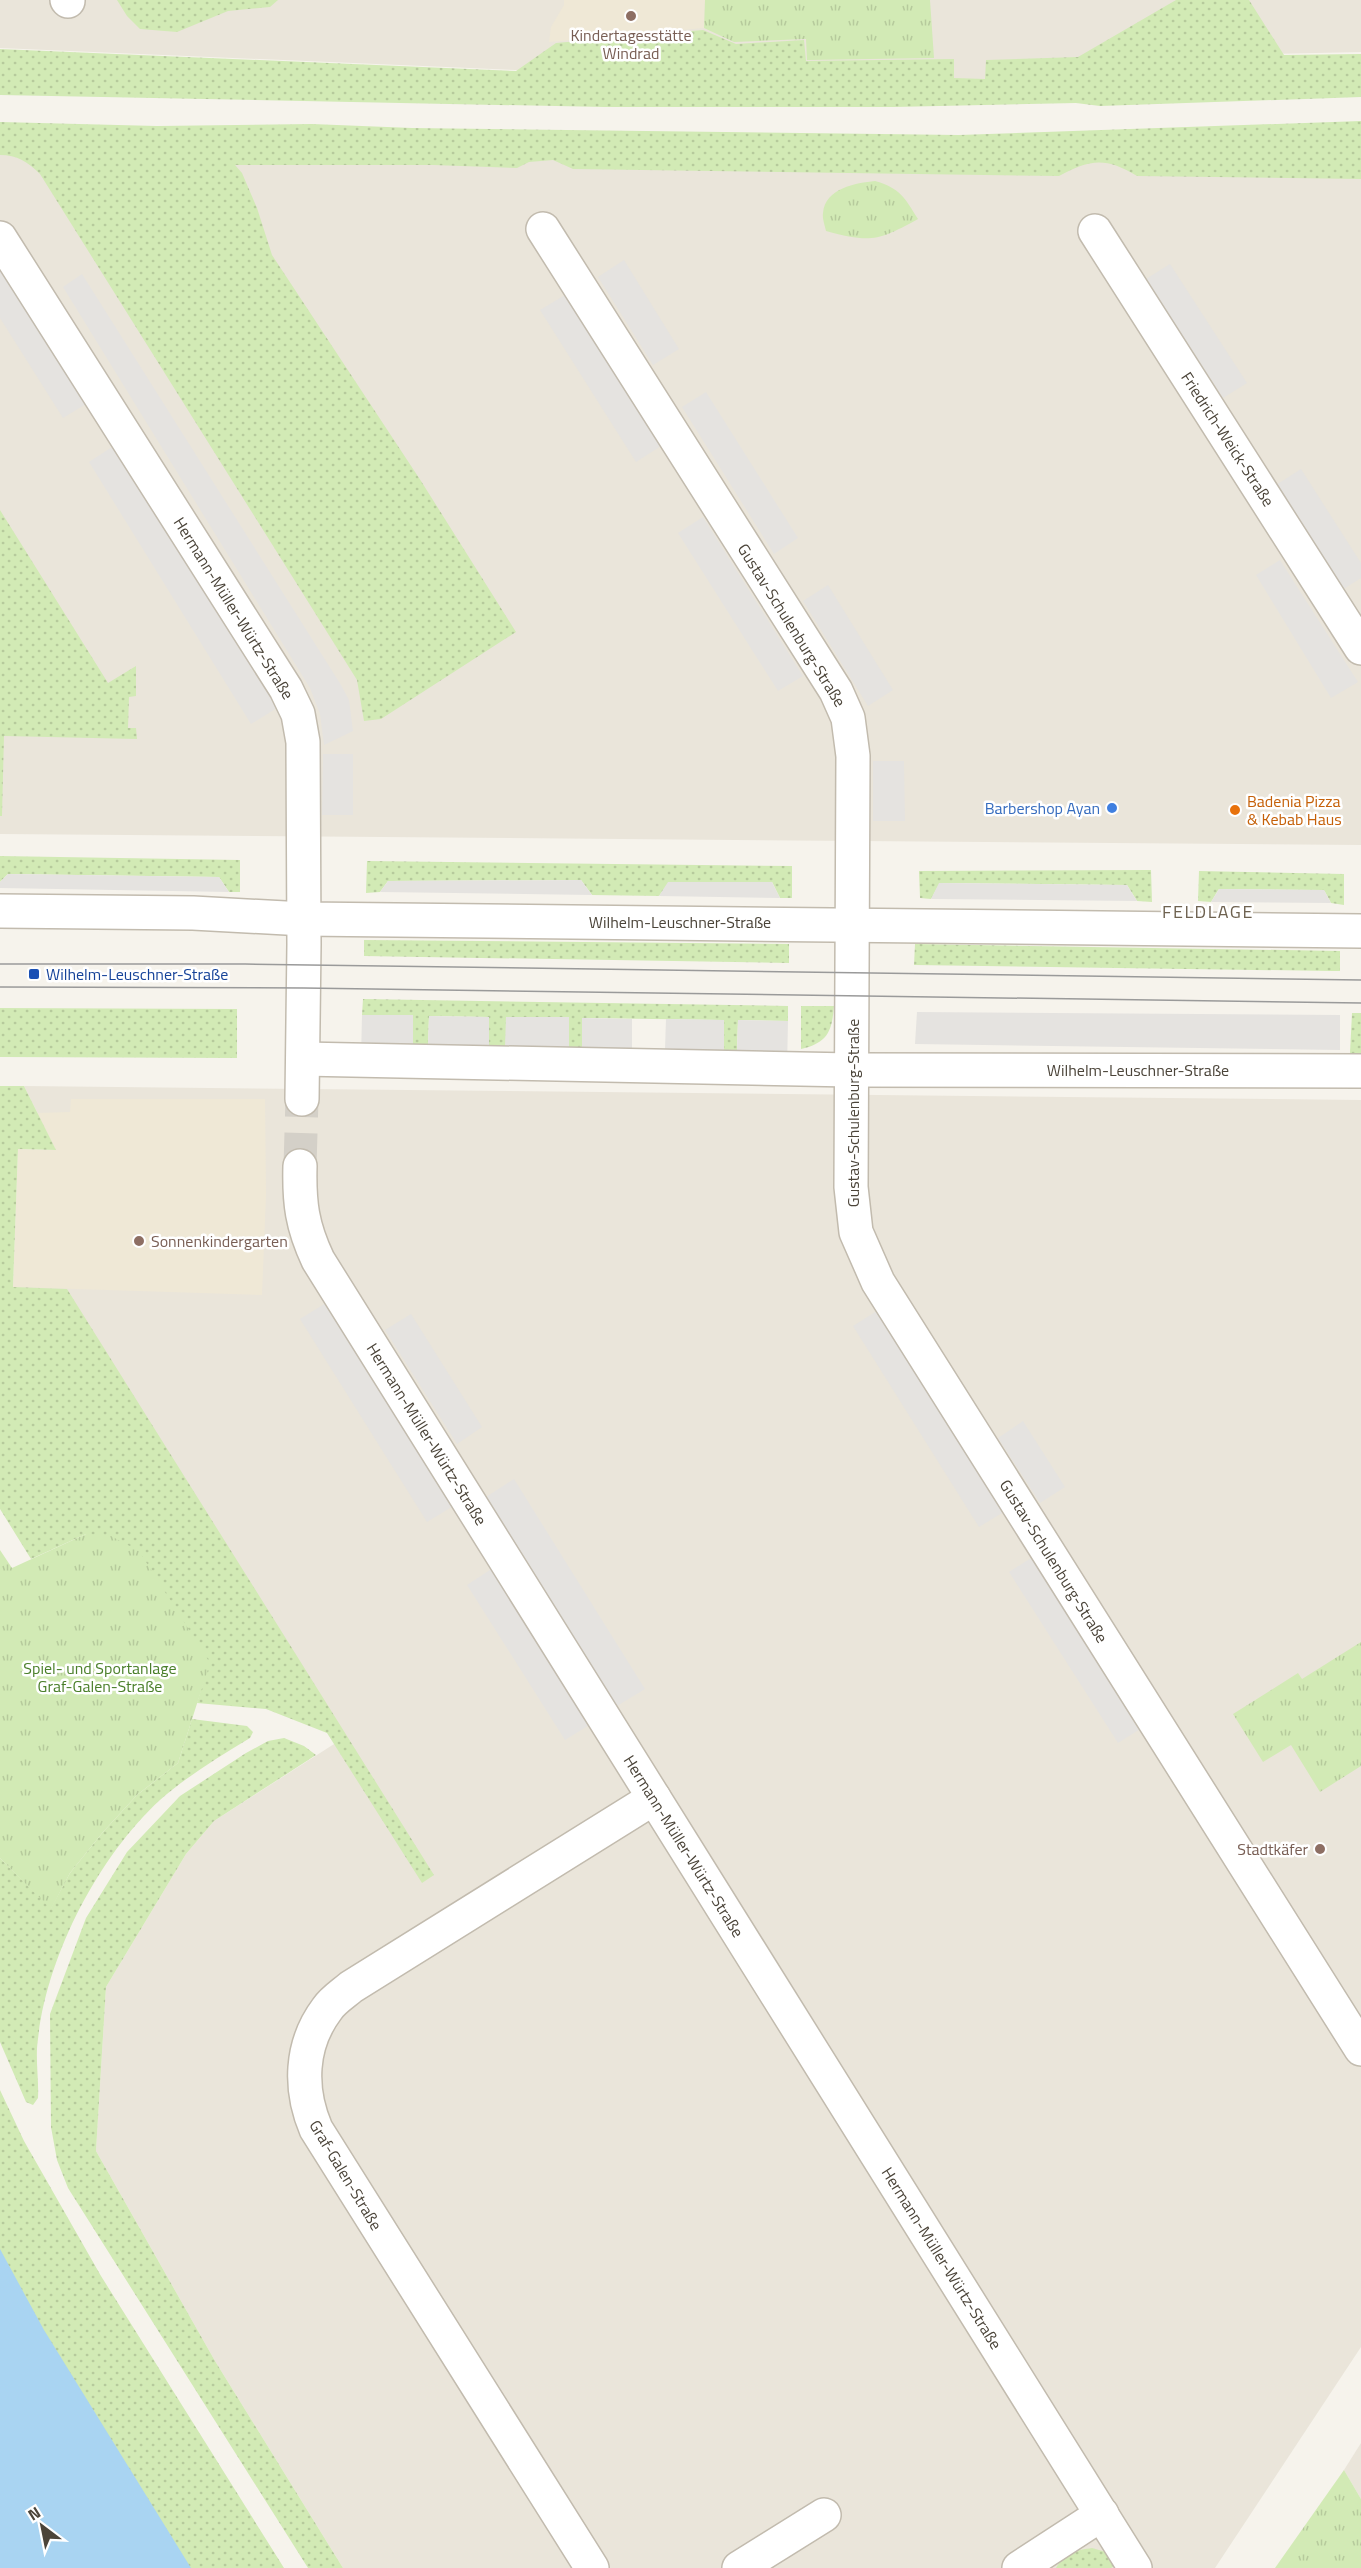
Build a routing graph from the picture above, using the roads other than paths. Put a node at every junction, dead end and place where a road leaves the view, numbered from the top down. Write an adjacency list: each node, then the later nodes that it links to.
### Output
1 (543, 229): 7 (street, Gustav-Schulenburg-Straße)
2 (1095, 231): 4 (street, Friedrich-Weick-Straße)
3 (0, 238): 6 (street, Hermann-Müller-Würtz-Straße)
4 (1361, 648)
5 (0, 911): 6 (street, Wilhelm-Leuschner-Straße)
6 (304, 919): 7 (street, Wilhelm-Leuschner-Straße); 9 (street, Hermann-Müller-Würtz-Straße)
7 (852, 924): 8 (street, Wilhelm-Leuschner-Straße); 10 (street, Gustav-Schulenburg-Straße)
8 (1361, 931)
9 (303, 1059): 10 (street, Wilhelm-Leuschner-Straße); 12 (street, Hermann-Müller-Würtz-Straße)
10 (851, 1070): 11 (street, Wilhelm-Leuschner-Straße); 15 (street, Gustav-Schulenburg-Straße)
11 (1361, 1071)
12 (302, 1099)
13 (300, 1166): 14 (street, Hermann-Müller-Würtz-Straße)
14 (654, 1798): 16 (street, Hermann-Müller-Würtz-Straße); 18 (street, Graf-Galen-Straße)
15 (1361, 2049)
16 (1102, 2514): 20 (street); 21 (street, Hermann-Müller-Würtz-Straße)
17 (824, 2515): 19 (street)
18 (592, 2568)
19 (739, 2568)
20 (1019, 2568)
21 (1136, 2568)

